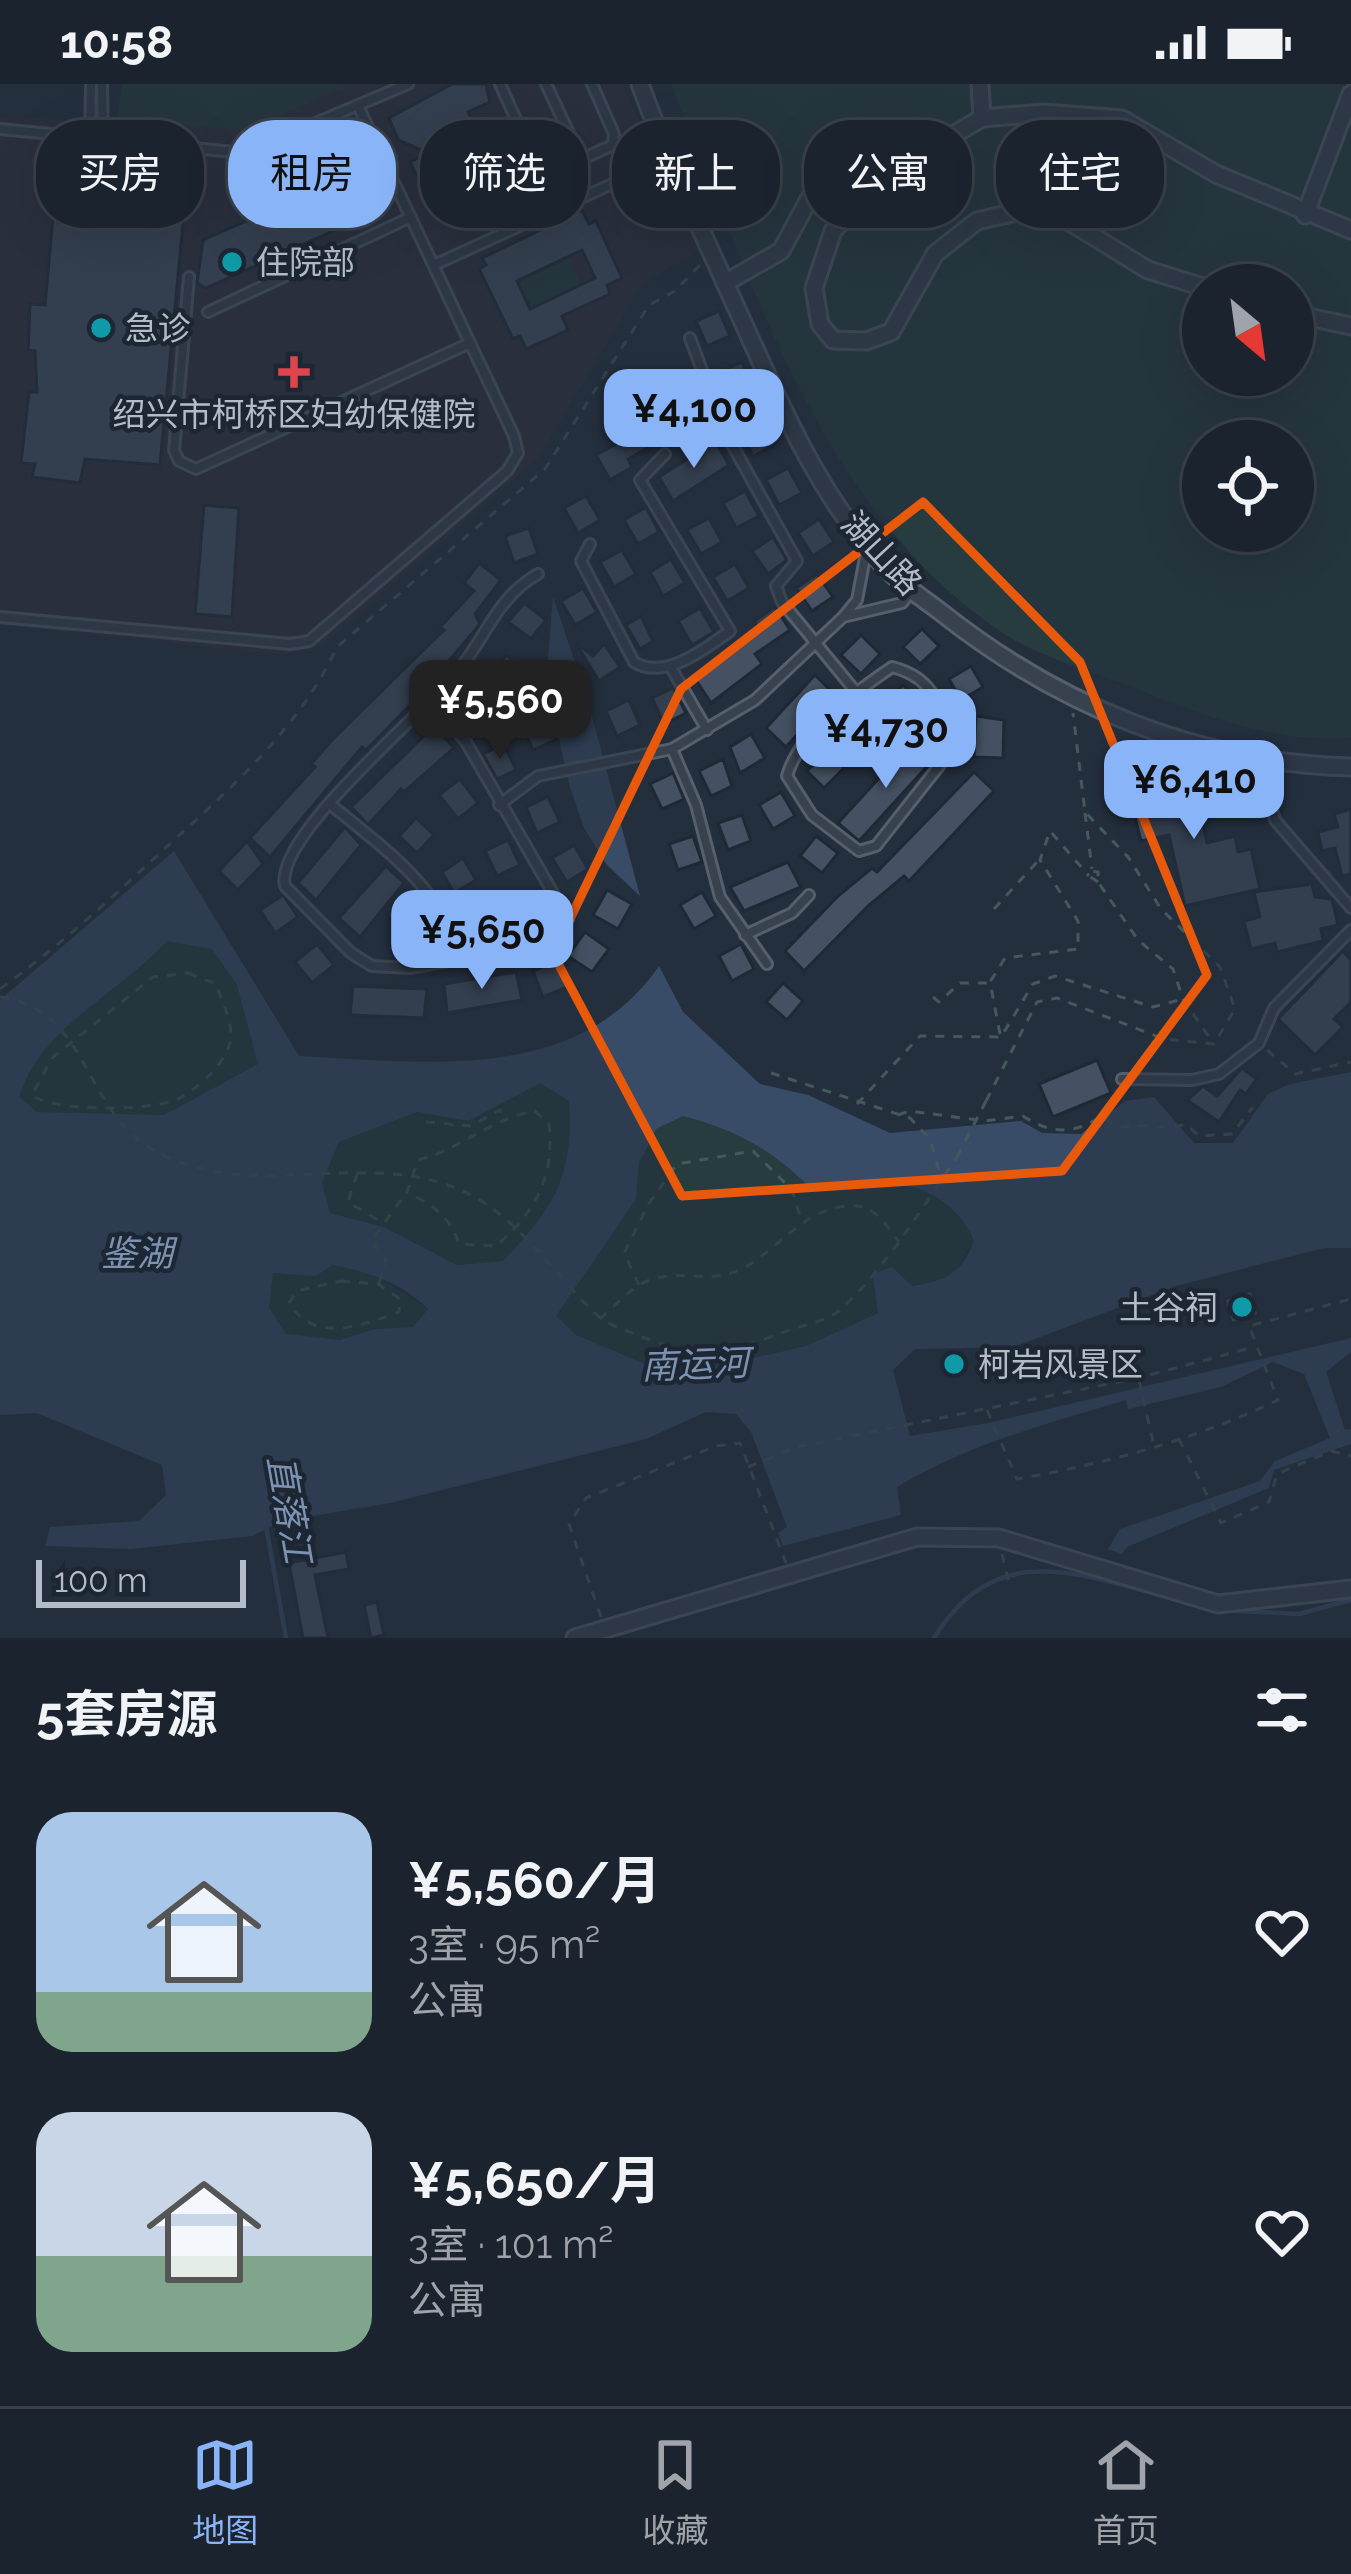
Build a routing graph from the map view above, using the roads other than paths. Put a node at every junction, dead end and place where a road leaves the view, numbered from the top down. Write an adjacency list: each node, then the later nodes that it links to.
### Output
1 (91, 84): 12 (lane)
2 (102, 84): 13 (lane)
3 (408, 84): 10 (lane)
4 (500, 84): 14 (lane)
5 (546, 84): 15 (lane)
6 (592, 84): 21 (lane)
7 (640, 84): 16 (street, 湖山路)
8 (980, 84): 11 (street)
9 (1351, 94): 24 (street)
10 (359, 108): 20 (lane); 25 (lane)
11 (982, 118): 17 (street); 24 (street)
12 (90, 120)
13 (103, 120)
14 (516, 120)
15 (563, 120)
16 (653, 120)
17 (972, 124)
18 (0, 129): 19 (lane)
19 (36, 133)
20 (204, 149)
21 (588, 156)
22 (612, 184): 31 (lane)
23 (804, 208): 34 (street)
24 (1305, 215): 30 (street)
25 (411, 217): 31 (lane); 35 (lane)
26 (972, 225): 33 (street)
27 (700, 228): 34 (street, 湖山路)
28 (836, 228): 29 (street)
29 (968, 228)
30 (1351, 230)
31 (434, 265): 39 (lane)
32 (190, 277): 39 (lane)
33 (1182, 281)
34 (725, 283): 42 (street, 湖山路)
35 (208, 312)
36 (1314, 318): 37 (street)
37 (1351, 326)
38 (690, 338): 47 (lane)
39 (470, 343): 45 (lane)
40 (665, 454): 48 (lane)
41 (590, 544): 48 (lane)
42 (868, 546): 44 (street, 湖山路); 46 (lane)
43 (538, 574): 50 (lane)
44 (913, 590): 46 (lane); 53 (street, 湖山路)
45 (0, 617)
46 (843, 617): 47 (lane)
47 (814, 645): 49 (lane); 51 (lane)
48 (670, 666): 51 (lane)
49 (856, 692): 49 (lane)
50 (429, 701): 55 (lane); 56 (lane)
51 (706, 730): 52 (lane)
52 (672, 749): 56 (lane); 60 (lane)
53 (1258, 760): 54 (street, 湖山路); 58 (lane)
54 (1351, 767)
55 (331, 805): 61 (lane); 61 (lane)
56 (499, 806): 61 (lane)
57 (809, 895): 60 (lane)
58 (1351, 908)
59 (1351, 930): 63 (lane)
60 (746, 934): 62 (lane)
61 (464, 959)
62 (767, 964)
63 (1122, 1079)
64 (1351, 1589): 65 (street)
65 (574, 1638)

